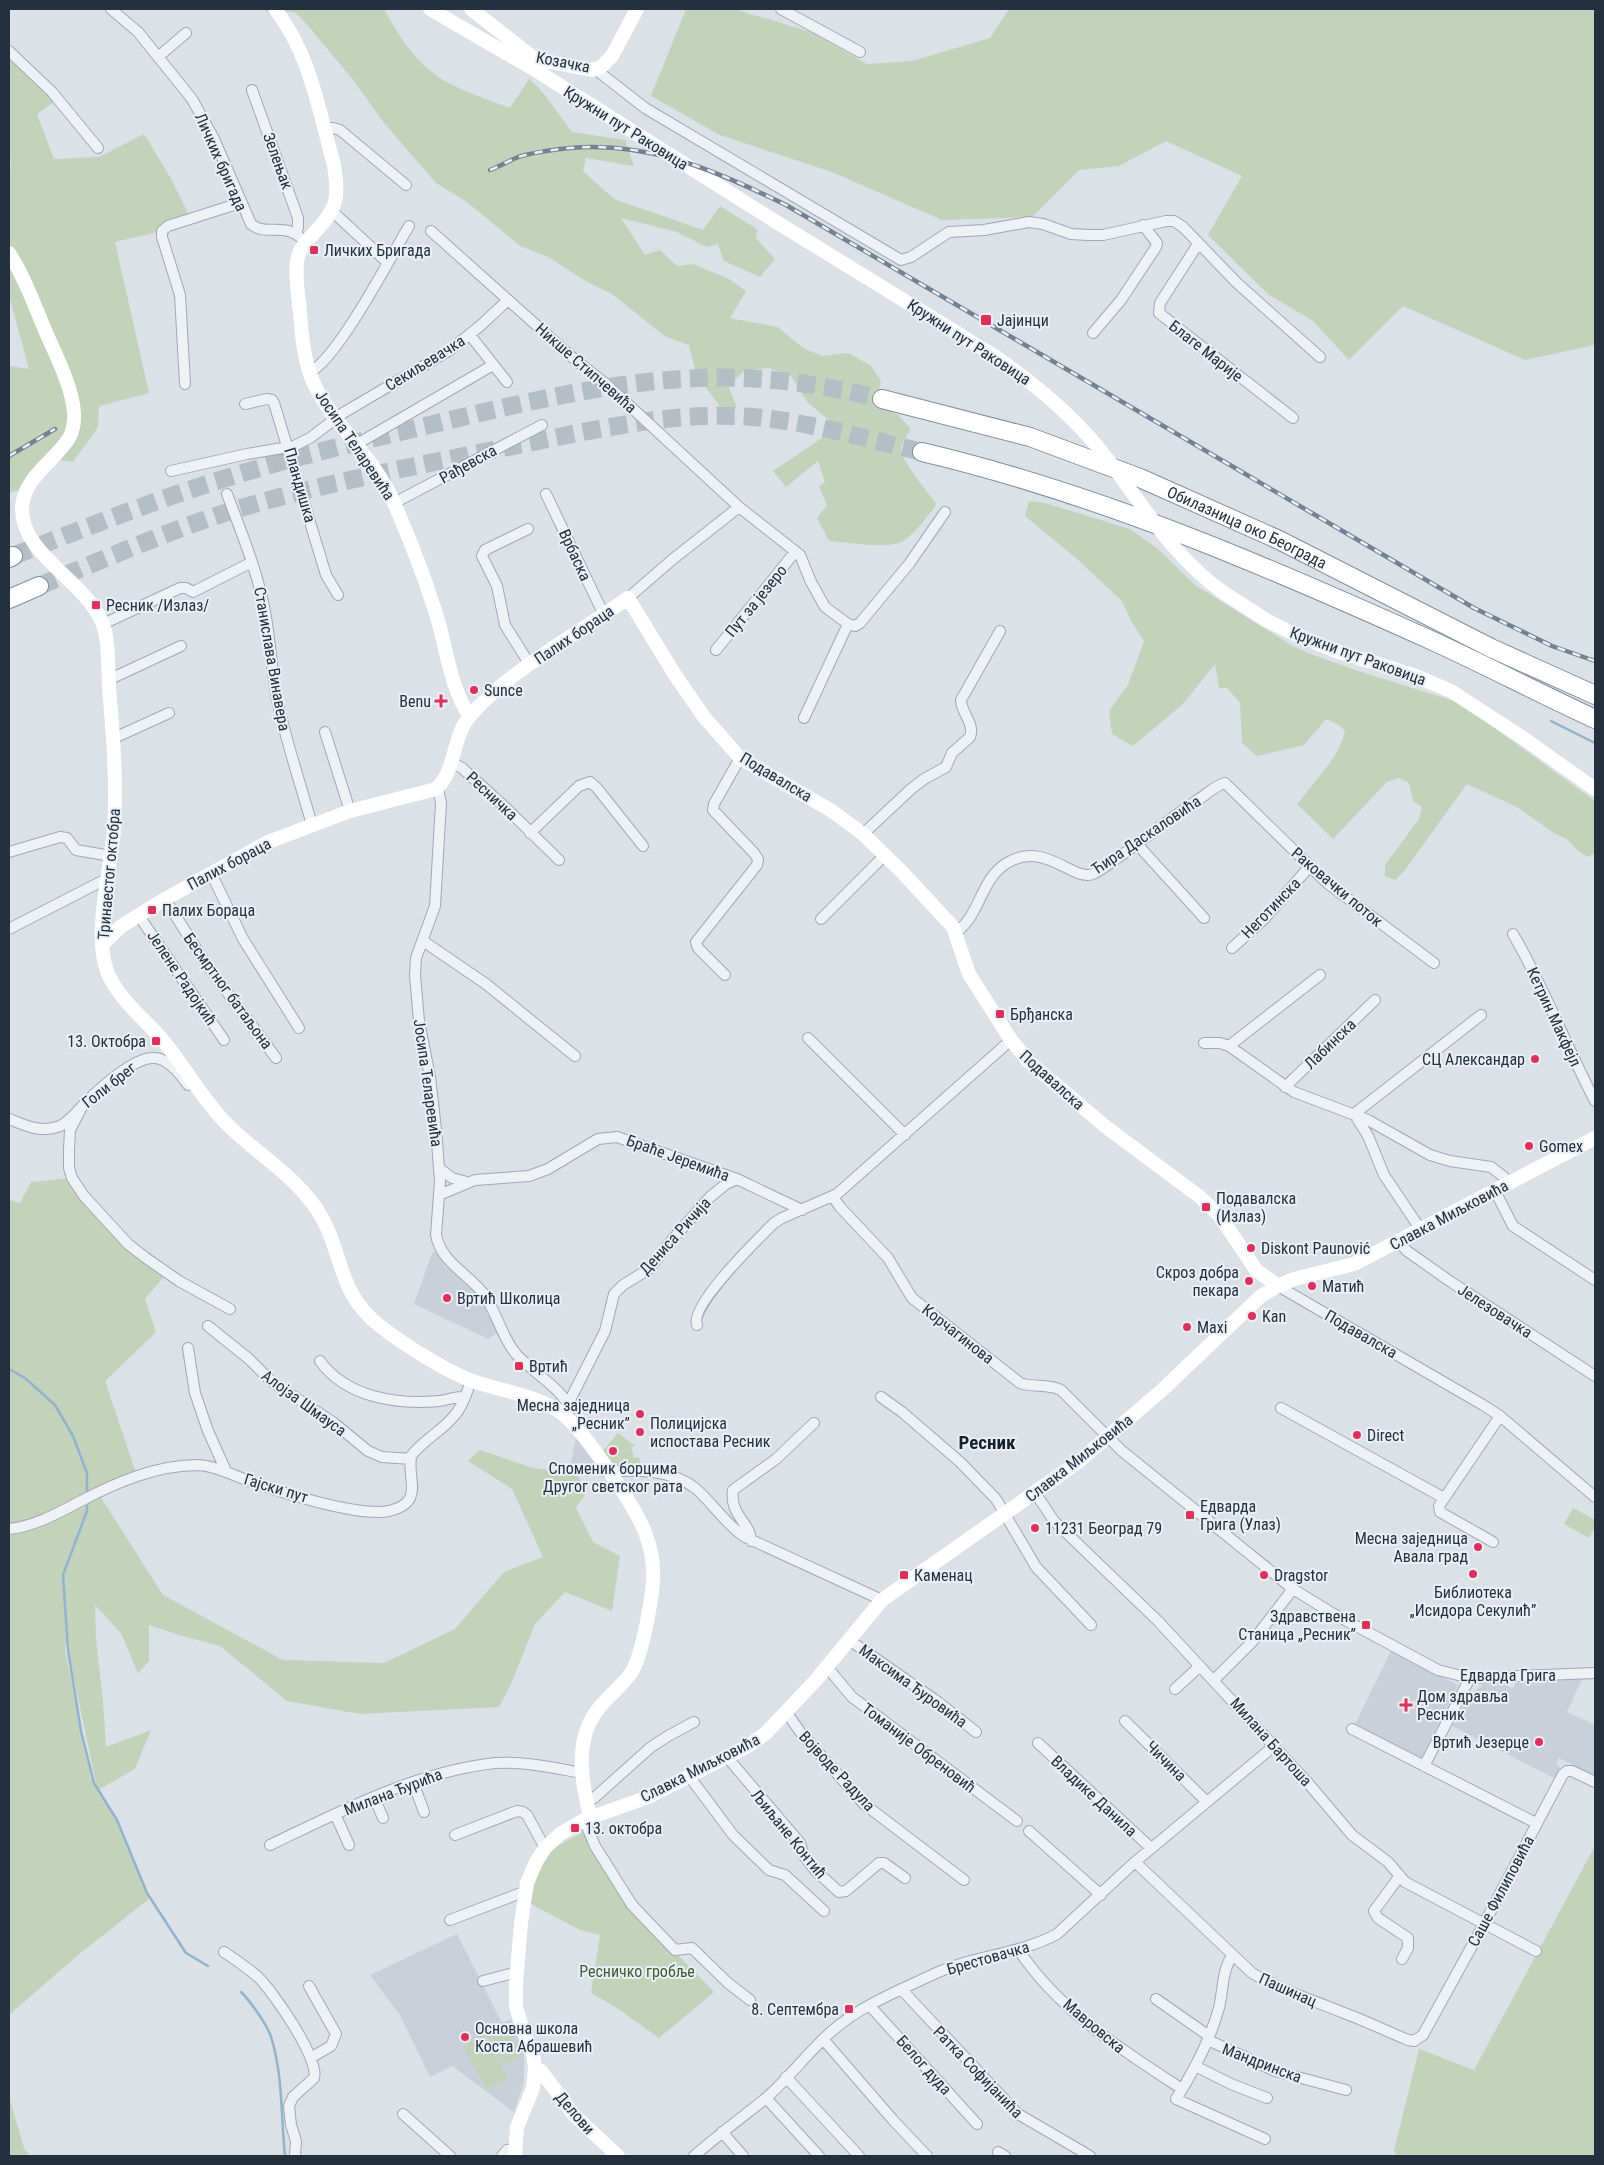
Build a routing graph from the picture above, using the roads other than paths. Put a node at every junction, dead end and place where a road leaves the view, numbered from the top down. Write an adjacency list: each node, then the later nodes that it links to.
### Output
1 (112, 9): 10 (street, Личких бригада)
2 (275, 9): 13 (street)
3 (430, 9): 73 (street, Кружни пут Раковица, bridge)
4 (471, 9): 11 (street, Козачка)
5 (637, 9): 11 (street, Козачка)
6 (781, 9): 9 (street)
7 (186, 33): 10 (street)
8 (9, 51): 14 (street)
9 (860, 52)
10 (158, 57): 16 (street, Личких бригада)
11 (595, 69): 18 (street)
12 (252, 90): 21 (street, Зелењак)
13 (324, 128): 15 (street); 17 (street)
14 (98, 148)
15 (406, 185)
16 (240, 203): 21 (street, Личких бригада); 32 (street)
17 (332, 212): 21 (street, Јосипа Теларевића); 24 (street)
18 (1143, 225): 22 (street); 26 (street)
19 (409, 226): 24 (street)
20 (431, 231): 25 (street, Никше Стипчевића)
21 (300, 238): 30 (street, Јосипа Теларевића)
22 (1198, 244): 28 (street); 36 (street, Благе Марије)
23 (9, 253): 55 (street, Тринаестог октобра)
24 (388, 262): 30 (street)
25 (508, 300): 27 (street, Секиљевачка); 45 (street, Никше Стипчевића)
26 (1093, 333)
27 (470, 335): 29 (street); 35 (street, Секиљевачка)
28 (1320, 357)
29 (493, 365): 31 (street); 38 (street)
30 (310, 372): 35 (street, Јосипа Теларевића)
31 (507, 382)
32 (185, 384)
33 (882, 399): 62 (highway, Обилазница око Београда)
34 (246, 404): 39 (street, Пландишка)
35 (336, 418): 38 (street, Јосипа Теларевића); 39 (street, Секиљевачка)
36 (1293, 418)
37 (542, 425): 44 (street, Рађевска)
38 (357, 444): 44 (street, Јосипа Теларевића)
39 (289, 447): 41 (street, Секиљевачка); 51 (street, Пландишка)
40 (922, 452): 66 (highway, Обилазница око Београда)
41 (170, 471)
42 (227, 494): 49 (street, Станислава Винавера)
43 (546, 494): 54 (street, Врбаска)
44 (394, 504): 64 (street, Јосипа Теларевића)
45 (739, 507): 48 (street); 52 (street, Палих бораца)
46 (945, 512): 56 (street)
47 (528, 529): 60 (street)
48 (796, 552): 56 (street); 59 (street, Пут за језеро)
49 (252, 562): 55 (street); 75 (street, Станислава Винавера)
50 (39, 586): 53 (highway)
51 (338, 595)
52 (628, 598): 54 (street, Палих бораца); 69 (street, Подавалска)
53 (9, 599)
54 (604, 615): 60 (street, Палих бораца)
55 (103, 624): 61 (street, Тринаестог октобра)
56 (848, 624): 65 (street)
57 (1000, 631): 77 (street)
58 (181, 646): 61 (street)
59 (716, 650)
60 (530, 665): 64 (street, Палих бораца)
61 (108, 680): 68 (street, Тринаестог октобра)
62 (1595, 696)
63 (169, 713): 68 (street)
64 (470, 716): 70 (street, Палих бораца)
65 (804, 718)
66 (1595, 719)
67 (326, 732): 74 (street)
68 (114, 738): 82 (street, Тринаестог октобра)
69 (740, 758): 77 (street, Подавалска); 100 (street)
70 (451, 762): 72 (street, Палих бораца); 76 (street, Ресничка)
71 (1225, 783): 78 (street, Ћира Даскаловића); 84 (street, Раковачки поток)
72 (438, 788): 74 (street, Палих бораца); 96 (street, Јосипа Теларевића)
73 (1595, 789)
74 (350, 811): 75 (street, Палих бораца)
75 (312, 825): 85 (street, Палих бораца)
76 (530, 833): 79 (street, Ресничка); 83 (street, Ресничка)
77 (863, 834): 81 (street, Подавалска)
78 (1137, 844): 91 (street); 94 (street, Ћира Даскаловића)
79 (643, 846)
80 (9, 852): 82 (street)
81 (885, 855): 90 (street); 94 (street, Подавалска)
82 (111, 856): 86 (street, Тринаестог октобра)
83 (559, 860)
84 (1309, 867): 98 (street, Неготинска); 99 (street, Раковачки поток)
85 (211, 873): 87 (street, Палих бораца); 104 (street)
86 (108, 878): 89 (street, Тринаестог октобра); 93 (street)
87 (164, 899): 88 (street, Палих бораца); 111 (street, Бесмртног батаљона)
88 (139, 916): 92 (street, Палих бораца); 106 (street, Јелене Радојкић)
89 (103, 918): 92 (street); 97 (street, Тринаестог октобра)
90 (821, 918)
91 (1204, 918)
92 (120, 927): 97 (street, Палих бораца)
93 (9, 929)
94 (956, 932): 107 (street, Подавалска)
95 (1513, 934): 114 (street, Кетрин Макфејл)
96 (423, 940): 110 (street); 120 (street, Јосипа Теларевића)
97 (103, 944): 113 (street, Тринаестог октобра)
98 (1232, 948)
99 (1434, 964)
100 (725, 975)
101 (1320, 975): 109 (street)
102 (1375, 1000): 112 (street, Лабинска)
103 (1481, 1015): 116 (street)
104 (299, 1028)
105 (808, 1038): 118 (street)
106 (224, 1040)
107 (1011, 1040): 118 (street); 131 (street, Подавалска)
108 (1204, 1043): 109 (street)
109 (1229, 1046): 112 (street)
110 (575, 1056)
111 (276, 1058)
112 (1284, 1087): 116 (street)
113 (202, 1096): 115 (street, Голи брег); 138 (street, Тринаестог октобра)
114 (1595, 1100)
115 (83, 1105): 117 (street, Голи брег); 132 (street)
116 (1354, 1114): 123 (street); 128 (street)
117 (9, 1119)
118 (905, 1135): 126 (street)
119 (1595, 1138): 123 (street, Славка Миљковића)
120 (440, 1168): 122 (street); 125 (street, Јосипа Теларевића)
121 (737, 1179): 122 (street, Браће Јеремића); 127 (street, Браће Јеремића); 142 (street, Дениса Ричија)
122 (467, 1182): 125 (street, Браће Јеремића)
123 (1509, 1184): 124 (street, Славка Миљковића)
124 (1495, 1191): 128 (street, Славка Миљковића); 130 (street)
125 (439, 1195): 142 (street, Јосипа Теларевића)
126 (833, 1196): 127 (street); 145 (street, Корчагинова)
127 (802, 1210): 133 (street)
128 (1421, 1230): 129 (street, Славка Миљковића)
129 (1399, 1242): 131 (street, Славка Миљковића); 137 (street, Јелезовачка)
130 (1595, 1280)
131 (1278, 1286): 143 (street, Подавалска); 145 (street, Славка Миљковића)
132 (230, 1309)
133 (698, 1325)
134 (208, 1326): 146 (street, Алојза Шмауса)
135 (188, 1348): 147 (street)
136 (320, 1361): 139 (street)
137 (1595, 1376)
138 (471, 1380): 139 (street); 142 (street, Тринаестог октобра)
139 (465, 1397): 146 (street)
140 (881, 1397): 152 (street)
141 (1281, 1408): 151 (street)
142 (567, 1411): 148 (street, Тринаестог октобра)
143 (1500, 1416): 150 (street, Подавалска); 151 (street)
144 (814, 1423): 154 (street)
145 (1108, 1437): 149 (street, Славка Миљковића); 156 (street, Едварда Грига)
146 (410, 1459): 147 (street, Гајски пут)
147 (226, 1471): 153 (street, Гајски пут)
148 (608, 1471): 154 (street); 175 (street, Тринаестог октобра)
149 (1036, 1494): 152 (street, Славка Миљковића); 160 (street, Милана Бартоша)
150 (1595, 1497)
151 (1444, 1498): 155 (street)
152 (1006, 1514): 157 (street, Славка Миљковића); 158 (street)
153 (9, 1529)
154 (751, 1541): 157 (street)
155 (1493, 1542)
156 (1293, 1589): 163 (street, Едварда Грига); 164 (street)
157 (882, 1600): 159 (street, Славка Миљковића)
158 (1091, 1625)
159 (849, 1640): 161 (street, Славка Миљковића); 170 (street, Максима Ђуровића)
160 (1200, 1666): 164 (street, Милана Бартоша); 165 (street)
161 (827, 1667): 166 (street, Славка Миљковића); 186 (street, Томаније Обреновић)
162 (1595, 1673): 163 (street, Едварда Грига)
163 (1470, 1678): 174 (street)
164 (1214, 1680): 172 (street, Милана Бартоша)
165 (1175, 1689)
166 (787, 1712): 173 (street, Славка Миљковића); 197 (street, Војводе Радула)
167 (1125, 1721): 181 (street, Чичина)
168 (694, 1722): 180 (street)
169 (1352, 1729): 174 (street)
170 (976, 1732)
171 (1038, 1743): 193 (street, Владике Данила)
172 (1274, 1746): 181 (street, Брестовачка); 195 (street, Милана Бартоша)
173 (727, 1757): 176 (street, Славка Миљковића); 196 (street, Љиљане Контић)
174 (1424, 1766): 187 (street)
175 (582, 1773): 177 (street, Милана Ђурића); 180 (street, Тринаестог октобра)
176 (689, 1776): 185 (street, Славка Миљковића); 200 (street)
177 (413, 1782): 179 (street, Милана Ђурића); 182 (street)
178 (1595, 1782): 187 (street, Саше Филиповића)
179 (374, 1797): 183 (street, Милана Ђурића); 184 (street)
180 (587, 1802): 185 (street, Тринаестог октобра)
181 (1207, 1802): 193 (street, Брестовачка)
182 (424, 1812)
183 (336, 1814): 190 (street, Милана Ђурића); 191 (street)
184 (383, 1818)
185 (587, 1818): 192 (street, Славка Миљковића); 213 (street)
186 (1017, 1822)
187 (1536, 1824): 202 (street, Саше Филиповића)
188 (1029, 1830): 199 (street)
189 (455, 1835): 192 (street)
190 (270, 1845)
191 (349, 1845)
192 (545, 1848): 198 (street, Славка Миљковића)
193 (1151, 1848): 194 (street, Брестовачка)
194 (1135, 1862): 199 (street, Брестовачка); 206 (street, Пашинац)
195 (1399, 1877): 202 (street, Милана Бартоша); 207 (street)
196 (906, 1878)
197 (964, 1880)
198 (526, 1891): 201 (street); 208 (street, Славка Миљковића)
199 (1101, 1895): 203 (street, Брестовачка)
200 (824, 1911)
201 (450, 1920)
202 (1484, 1924): 204 (street, Милана Бартоша); 217 (street, Саше Филиповића)
203 (1018, 1949): 211 (street, Брестовачка); 222 (street, Мавровска)
204 (1536, 1951)
205 (224, 1952): 218 (street)
206 (1232, 1956): 215 (street); 217 (street, Пашинац)
207 (1402, 1959)
208 (517, 1972): 209 (street); 220 (street, Славка Миљковића)
209 (483, 1981)
210 (308, 1986): 218 (street)
211 (902, 1990): 214 (street, Брестовачка); 239 (street, Ратка Софијанића)
212 (1156, 1999): 215 (street, Мандринска)
213 (750, 2000)
214 (870, 2006): 216 (street, Брестовачка); 227 (street, Белог дуда)
215 (1208, 2038): 219 (street); 223 (street, Мандринска)
216 (823, 2039): 221 (street, Брестовачка); 238 (street)
217 (1419, 2039)
218 (312, 2058): 231 (street)
219 (1195, 2066): 222 (street); 225 (street)
220 (535, 2069): 230 (street); 233 (street, Делови)
221 (786, 2077): 224 (street, Брестовачка); 237 (street)
222 (1182, 2089): 229 (street)
223 (1346, 2090)
224 (766, 2098): 228 (street, Брестовачка); 236 (street)
225 (1267, 2098)
226 (403, 2114): 232 (street)
227 (977, 2124)
228 (722, 2132): 234 (street, Брестовачка); 235 (street)
229 (1265, 2139)
230 (510, 2154)
231 (295, 2156)
232 (450, 2156)
233 (618, 2156)
234 (694, 2156)
235 (743, 2156)
236 (819, 2156)
237 (859, 2156)
238 (927, 2156)
239 (1090, 2156)

